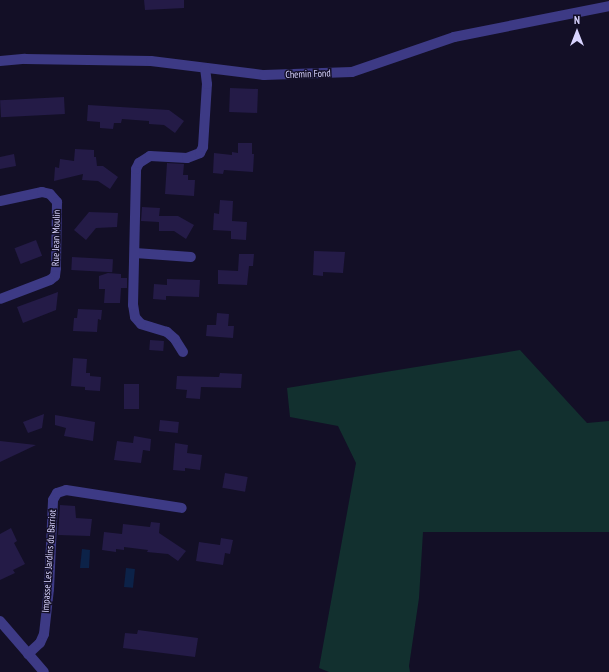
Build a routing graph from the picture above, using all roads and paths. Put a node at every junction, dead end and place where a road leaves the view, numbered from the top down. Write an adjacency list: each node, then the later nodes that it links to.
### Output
1 (609, 6): 3 (street, Chemin Fond)
2 (0, 61): 3 (street, Chemin Fond)
3 (204, 68): 5 (street)
4 (0, 202): 7 (street, Rue Jean Moulin)
5 (135, 253): 6 (street); 8 (street)
6 (191, 257)
7 (0, 299)
8 (183, 352)
9 (182, 508): 11 (street, Impasse Les Jardins du Barriot)
10 (0, 621): 11 (street)
11 (30, 656): 12 (street); 13 (street)
12 (38, 672)
13 (44, 672)

